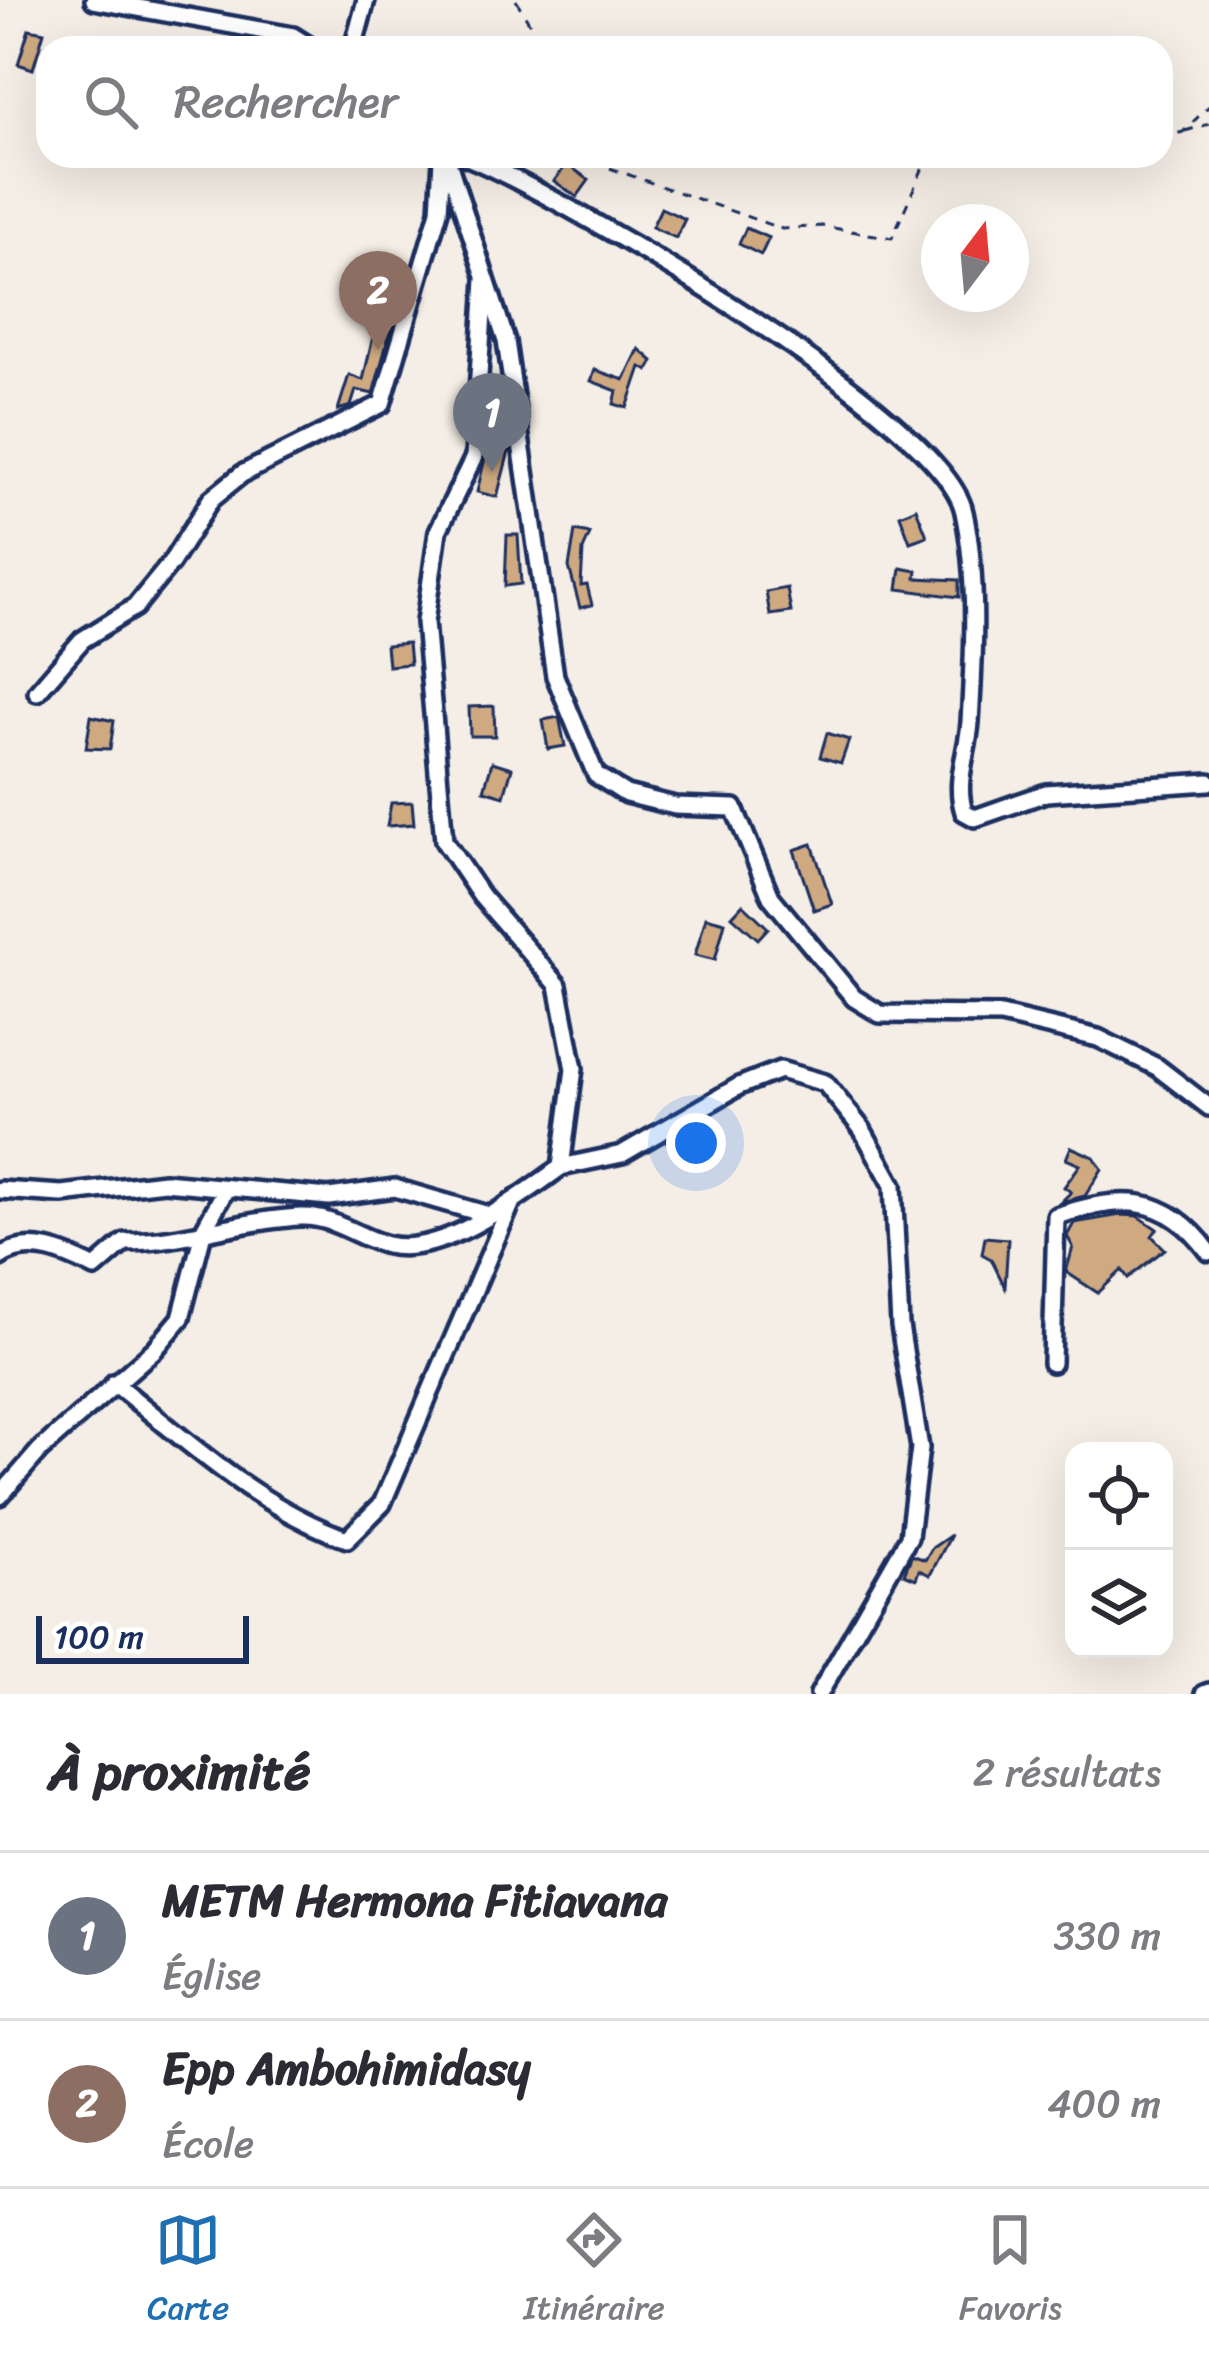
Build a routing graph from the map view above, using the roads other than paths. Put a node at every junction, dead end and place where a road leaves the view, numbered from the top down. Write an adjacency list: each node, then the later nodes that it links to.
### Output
1 (94, 0): 3 (street)
2 (366, 0): 4 (street)
3 (293, 36)
4 (356, 36)
5 (443, 168): 9 (street)
6 (448, 168): 8 (street)
7 (495, 168): 10 (street)
8 (485, 280): 11 (street); 12 (street)
9 (37, 692)
10 (1209, 782)
11 (1209, 1107)
12 (561, 1167): 15 (street); 23 (street)
13 (0, 1190): 14 (street)
14 (226, 1190): 16 (street); 17 (street)
15 (512, 1202): 16 (street); 21 (street)
16 (485, 1214): 17 (street)
17 (204, 1229): 19 (street); 21 (street)
18 (1209, 1252): 20 (street)
19 (0, 1257)
20 (1052, 1363)
21 (113, 1383): 22 (street)
22 (0, 1496)
23 (819, 1694)

